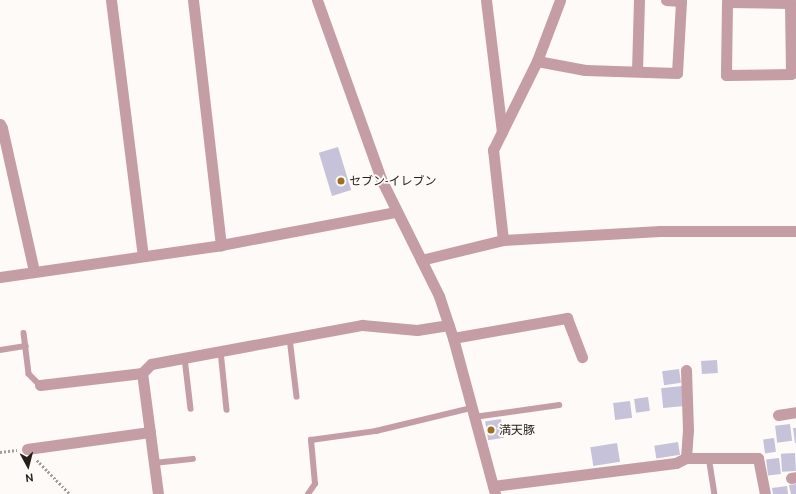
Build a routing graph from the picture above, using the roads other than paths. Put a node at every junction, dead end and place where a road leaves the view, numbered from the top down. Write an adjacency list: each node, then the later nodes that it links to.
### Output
1 (111, 0): 17 (street)
2 (193, 0): 16 (street)
3 (317, 0): 13 (street)
4 (486, 0): 12 (street)
5 (560, 0): 9 (street)
6 (640, 0): 10 (street)
7 (666, 0): 10 (street)
8 (790, 2): 8 (street)
9 (538, 61): 10 (street); 12 (street)
10 (637, 71)
11 (0, 124): 19 (street)
12 (502, 132): 15 (street)
13 (396, 212): 16 (street); 18 (street)
14 (796, 231): 15 (street)
15 (503, 240): 18 (street)
16 (221, 245): 17 (street)
17 (143, 256): 19 (street)
18 (421, 260): 21 (street)
19 (34, 271): 20 (street)
20 (0, 277)
21 (449, 325): 23 (street); 24 (street)
22 (24, 333): 25 (lane)
23 (290, 338): 27 (street); 33 (lane)
24 (453, 338): 28 (street); 37 (street)
25 (26, 346): 26 (lane); 32 (lane)
26 (0, 350)
27 (221, 351): 29 (street); 36 (lane)
28 (582, 357)
29 (185, 358): 31 (street); 35 (lane)
30 (686, 370): 43 (street)
31 (142, 373): 32 (street); 40 (street)
32 (40, 385)
33 (297, 397)
34 (559, 405): 37 (lane)
35 (191, 409)
36 (227, 410)
37 (472, 412): 46 (street); 48 (lane)
38 (796, 412): 39 (street)
39 (778, 415)
40 (150, 432): 41 (street); 45 (street)
41 (27, 449)
42 (709, 457): 43 (street); 49 (lane); 50 (street)
43 (686, 458): 46 (street)
44 (193, 459): 45 (lane)
45 (154, 463): 47 (street)
46 (494, 490)
47 (158, 494)
48 (308, 494)
49 (715, 494)
50 (765, 494)

